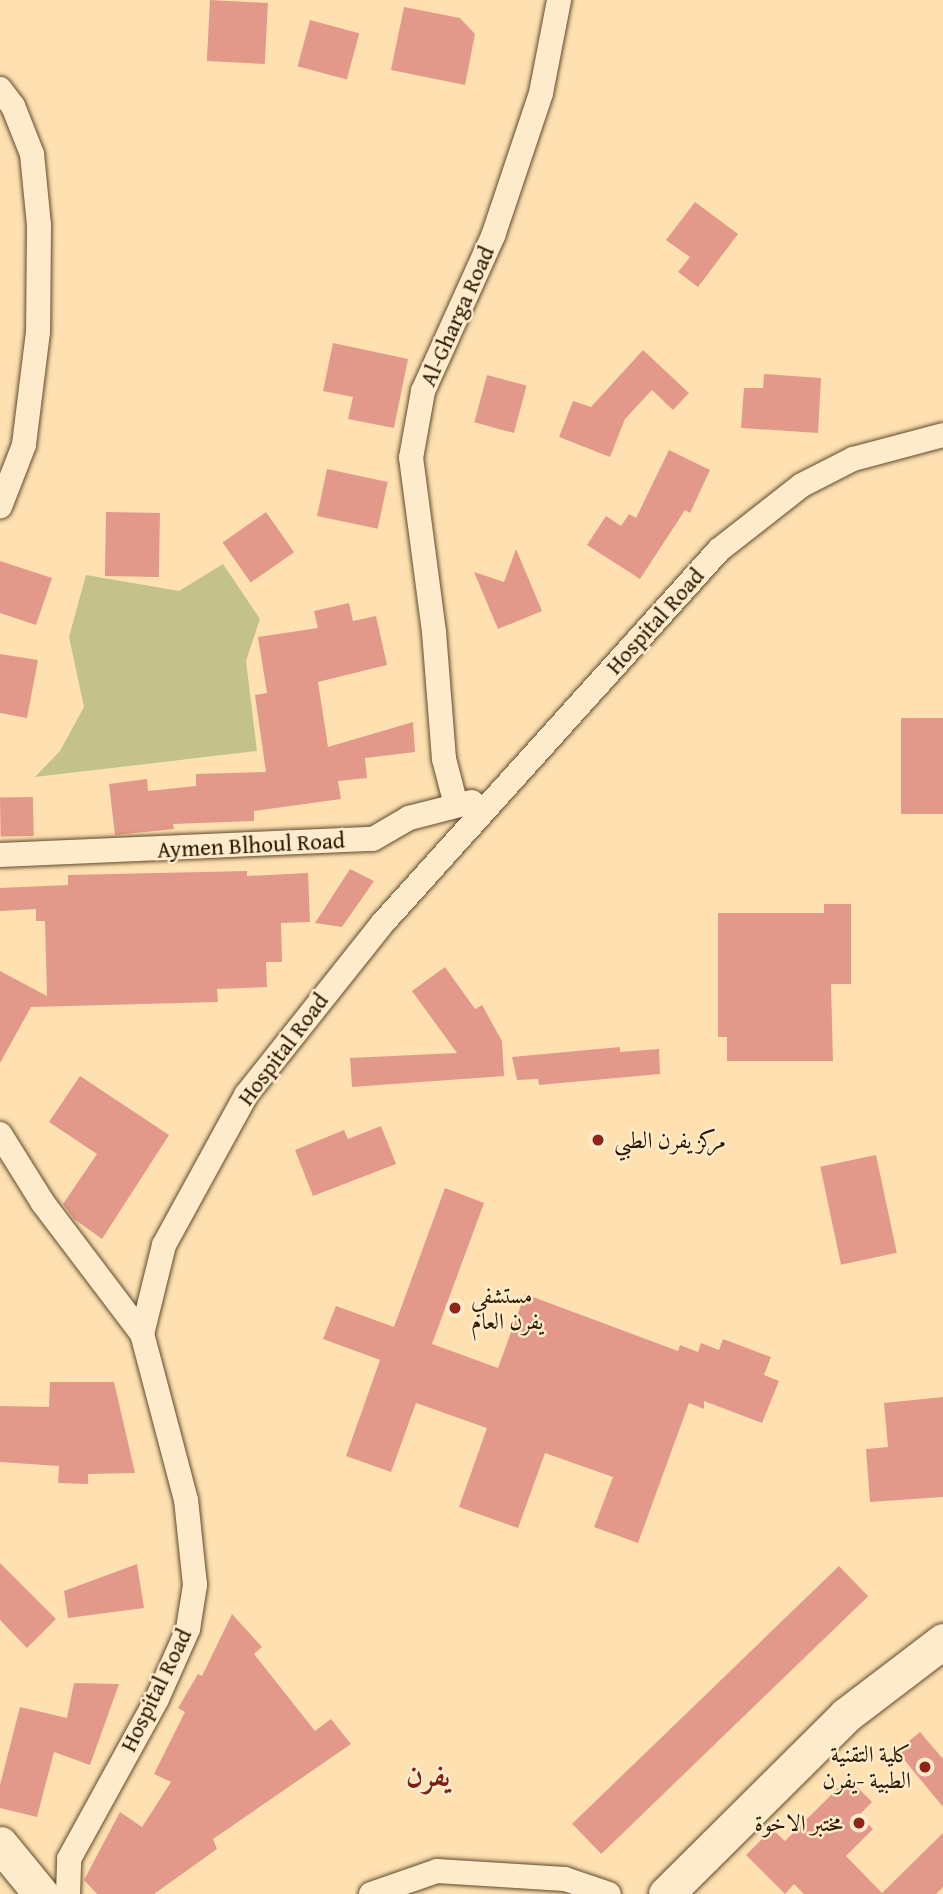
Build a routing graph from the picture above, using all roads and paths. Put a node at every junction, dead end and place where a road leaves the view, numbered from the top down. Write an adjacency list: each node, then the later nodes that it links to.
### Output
1 (559, 0): 6 (street, Al-Gharga Road)
2 (0, 89): 4 (street)
3 (943, 435): 5 (street, Hospital Road)
4 (0, 507)
5 (494, 798): 6 (street, Aymen Blhoul Road); 9 (street, Hospital Road)
6 (456, 805): 7 (street, Aymen Blhoul Road)
7 (0, 855)
8 (0, 1134): 9 (street)
9 (142, 1334): 14 (street, Hospital Road)
10 (943, 1641): 17 (main road)
11 (4, 1849): 12 (main road); 13 (main road)
12 (21, 1894)
13 (41, 1894)
14 (68, 1894)
15 (371, 1894): 16 (street)
16 (610, 1894)
17 (666, 1894)

